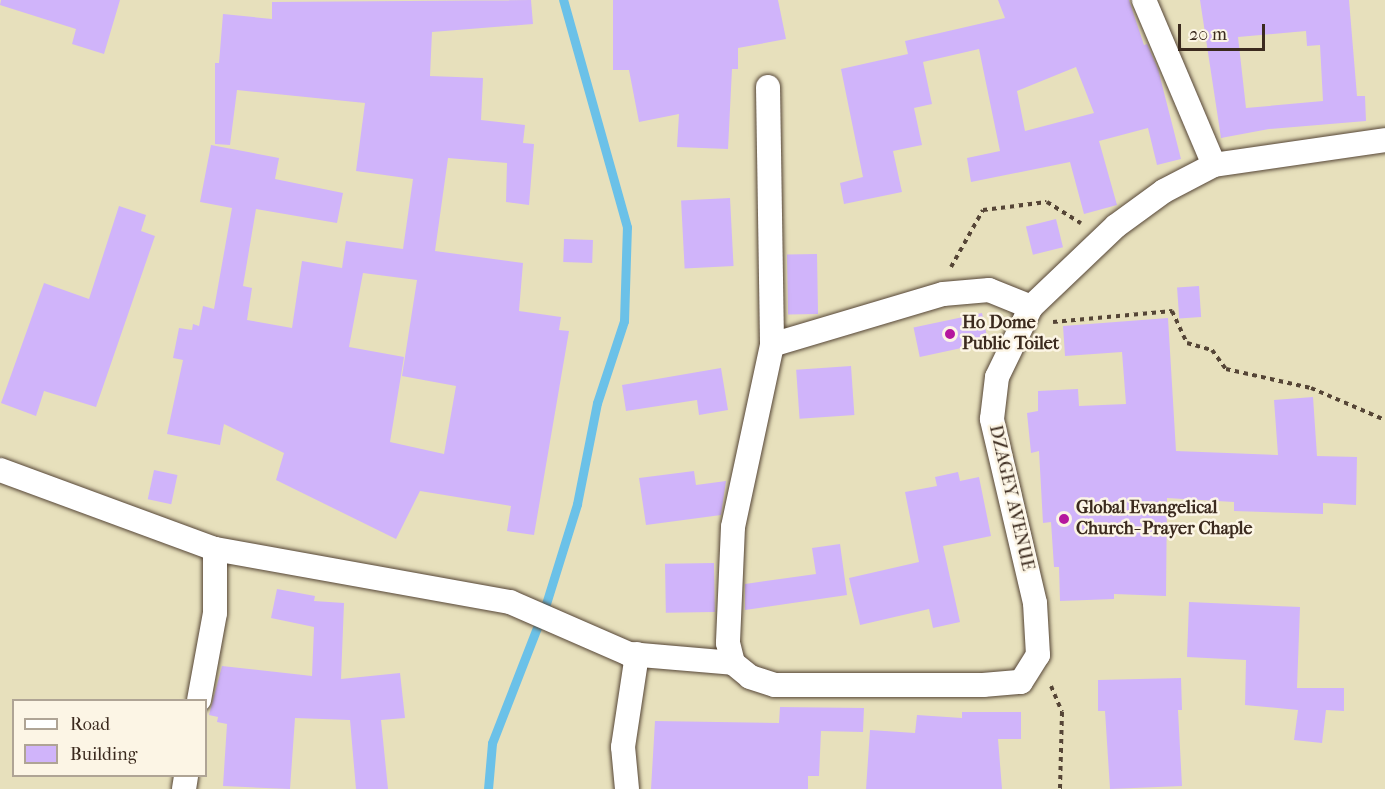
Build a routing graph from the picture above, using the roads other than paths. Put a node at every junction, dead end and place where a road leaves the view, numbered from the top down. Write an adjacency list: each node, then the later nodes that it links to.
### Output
1 (1144, 0): 4 (street)
2 (768, 87): 6 (street)
3 (1385, 140): 4 (street, DZAGEY AVENUE)
4 (1214, 165): 5 (street, DZAGEY AVENUE)
5 (1027, 316): 6 (street); 10 (street, DZAGEY AVENUE)
6 (772, 345): 10 (street)
7 (0, 470): 8 (street)
8 (215, 549): 9 (street); 11 (street)
9 (637, 654): 10 (street); 12 (street)
10 (741, 670)
11 (199, 699)
12 (627, 789)

